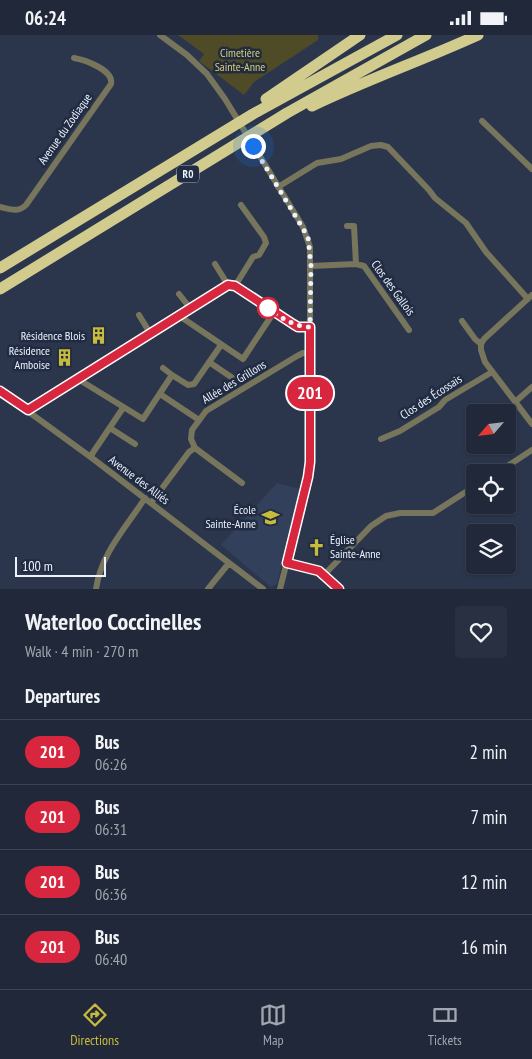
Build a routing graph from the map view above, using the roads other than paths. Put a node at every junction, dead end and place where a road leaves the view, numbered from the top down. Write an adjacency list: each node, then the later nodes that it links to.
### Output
1 (160, 35): 11 (street)
2 (360, 35): 8 (highway)
3 (397, 35): 8 (highway, R0)
4 (426, 35): 7 (highway, R0)
5 (478, 35): 7 (highway)
6 (74, 58): 13 (street, Avenue du Zodiaque)
7 (287, 113): 20 (highway, R0)
8 (253, 114): 18 (highway, R0)
9 (482, 121): 10 (street)
10 (532, 169)
11 (278, 187): 17 (street); 22 (street)
12 (241, 205): 19 (street)
13 (0, 207)
14 (347, 226): 16 (street, Clos des Gallois)
15 (215, 264): 19 (street)
16 (356, 264): 17 (street, Clos des Gallois); 29 (street, Clos des Gallois)
17 (311, 266): 28 (street)
18 (0, 269)
19 (231, 285): 23 (street); 24 (street)
20 (0, 289)
21 (179, 294): 23 (street)
22 (530, 297): 31 (street)
23 (190, 309): 26 (street)
24 (274, 312): 28 (street); 32 (street)
25 (139, 315): 30 (street)
26 (178, 315): 30 (street); 32 (street)
27 (462, 321): 31 (street)
28 (310, 327): 33 (street)
29 (409, 330)
30 (150, 333): 38 (street)
31 (481, 344): 36 (street)
32 (221, 345): 34 (street)
33 (310, 354): 46 (street, Allée des Grillons); 59 (street)
34 (209, 362): 37 (street); 39 (street)
35 (163, 368): 37 (street)
36 (492, 372): 43 (street); 49 (street, Clos des Écossais)
37 (172, 375): 42 (street)
38 (78, 379): 44 (street); 45 (street)
39 (234, 379)
40 (532, 387): 43 (street)
41 (0, 391): 45 (street, Avenue des Alliés)
42 (160, 394): 44 (street); 46 (street)
43 (515, 402): 47 (street)
44 (124, 408): 48 (street)
45 (28, 410): 53 (street, Avenue des Alliés)
46 (198, 420): 51 (street, Allée des Grillons)
47 (532, 424)
48 (110, 427): 50 (street); 53 (street)
49 (381, 439)
50 (135, 444)
51 (195, 448): 55 (street); 57 (street)
52 (532, 450): 54 (street)
53 (92, 457): 57 (street, Avenue des Alliés)
54 (511, 464)
55 (242, 483)
56 (466, 492): 60 (street)
57 (148, 501): 58 (street, Avenue des Alliés); 61 (street)
58 (229, 563): 62 (street); 63 (street, Avenue des Alliés)
59 (287, 563): 60 (street); 64 (street)
60 (324, 575): 65 (street)
61 (96, 589)
62 (208, 589)
63 (263, 589)
64 (280, 589)
65 (339, 589)

